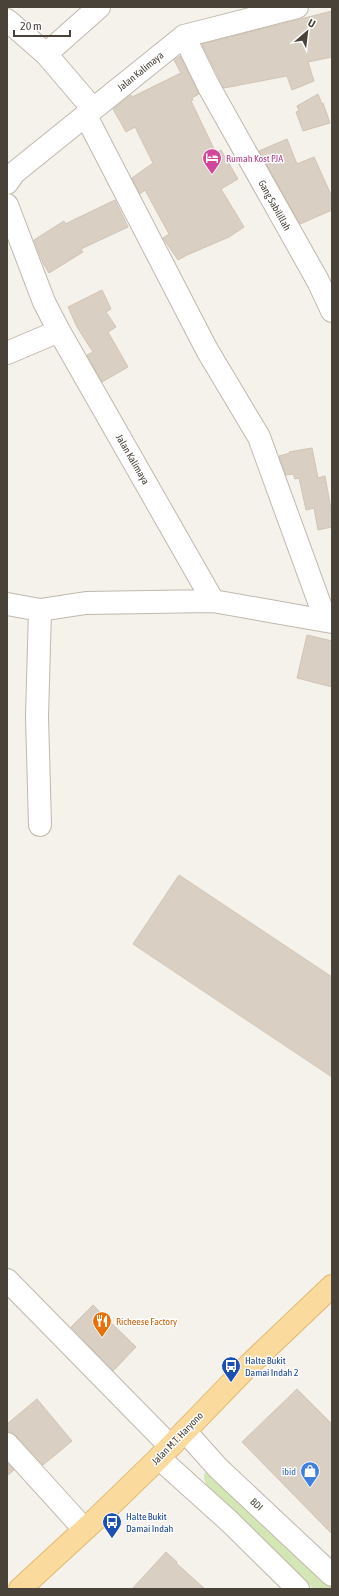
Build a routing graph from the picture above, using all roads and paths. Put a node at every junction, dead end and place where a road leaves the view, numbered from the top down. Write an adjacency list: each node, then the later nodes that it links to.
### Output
1 (99, 7): 5 (street)
2 (297, 7): 4 (street, Jalan Kalimaya)
3 (7, 20): 5 (street)
4 (184, 36): 6 (street, Jalan Kalimaya); 9 (street, Gang Sabilillah)
5 (46, 54): 6 (street)
6 (89, 113): 7 (street, Jalan Kalimaya); 16 (street)
7 (7, 183)
8 (7, 205): 11 (street, Jalan Kalimaya)
9 (325, 276): 10 (street, Gang Sabilillah)
10 (332, 311)
11 (59, 331): 12 (street); 13 (street, Jalan Kalimaya)
12 (7, 353)
13 (213, 601): 15 (street); 16 (street)
14 (7, 604): 15 (street)
15 (40, 610): 17 (street)
16 (329, 622)
17 (40, 825)
18 (7, 1280): 21 (street)
19 (332, 1286): 21 (main road, Jalan M.T. Haryono)
20 (7, 1444): 22 (street)
21 (171, 1445): 22 (main road, Jalan M.T. Haryono); 23 (street, BDI); 25 (street)
22 (84, 1529): 24 (main road, Jalan M.T. Haryono)
23 (332, 1575)
24 (20, 1589)
25 (298, 1589)

